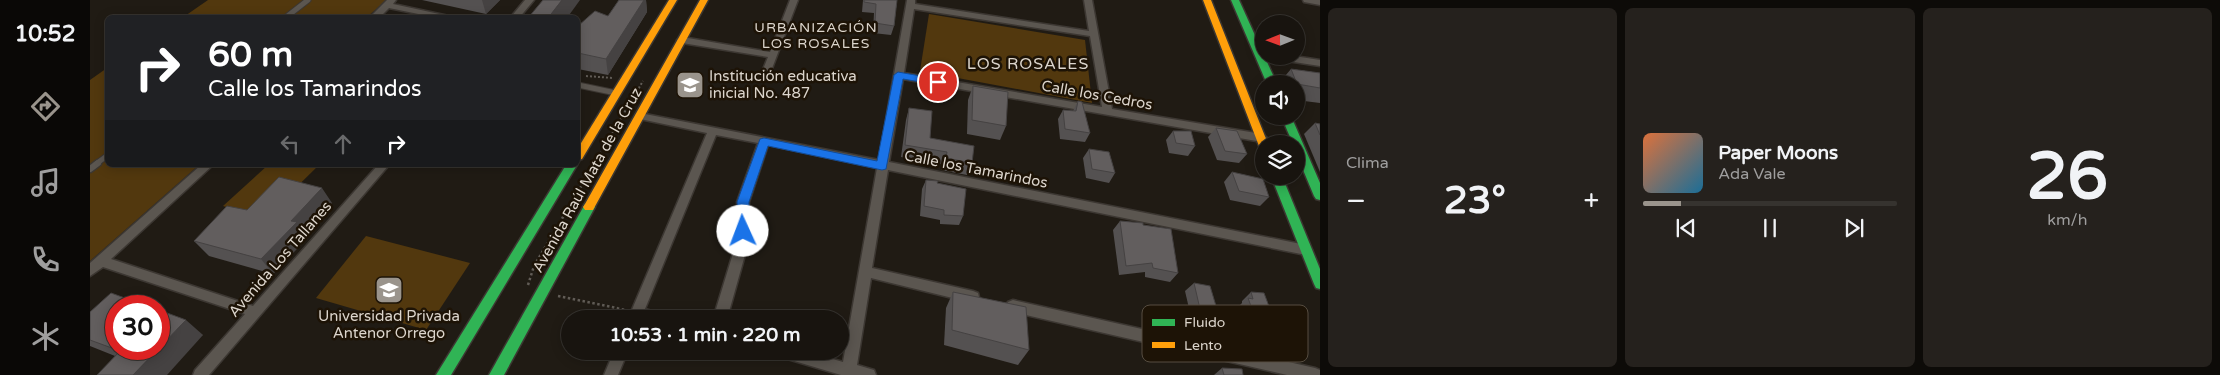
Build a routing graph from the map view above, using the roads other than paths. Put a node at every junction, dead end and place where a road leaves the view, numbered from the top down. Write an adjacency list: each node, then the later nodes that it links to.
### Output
1 (308, 0): 13 (lane)
2 (530, 0): 16 (street)
3 (673, 0): 26 (main road, Avenida Raúl Mata de la Cruz)
4 (704, 0): 18 (main road, Avenida Raúl Mata de la Cruz)
5 (794, 0): 20 (street)
6 (1088, 0): 17 (street)
7 (1207, 0): 31 (main road)
8 (1235, 0): 19 (main road)
9 (1307, 0): 11 (street)
10 (390, 2): 14 (street); 15 (street)
11 (1320, 2)
12 (911, 3): 17 (street); 23 (street)
13 (289, 15)
14 (376, 15)
15 (442, 15)
16 (517, 15)
17 (1094, 34): 27 (street)
18 (682, 40): 20 (street); 28 (main road, Avenida Raúl Mata de la Cruz)
19 (1255, 40)
20 (773, 54): 24 (street)
21 (1305, 61): 22 (street)
22 (1320, 63)
23 (898, 75): 27 (street, Calle los Cedros); 36 (street)
24 (765, 77)
25 (580, 85): 26 (lane)
26 (616, 93): 34 (main road, Avenida Raúl Mata de la Cruz)
27 (1108, 112): 32 (street, Calle los Cedros)
28 (640, 116): 30 (street, Calle los Tamarindos); 58 (main road, Avenida Raúl Mata de la Cruz)
29 (1290, 125): 42 (main road)
30 (713, 130): 33 (street, Calle los Tamarindos); 48 (street)
31 (1260, 135)
32 (1255, 140)
33 (764, 142): 36 (street, Calle los Tamarindos); 49 (street)
34 (580, 153)
35 (105, 157): 40 (lane)
36 (882, 166): 43 (street, Calle los Tamarindos); 46 (street)
37 (206, 167): 44 (street)
38 (382, 167): 50 (street, Avenida Los Tallanes)
39 (571, 167): 57 (main road, Avenida Raúl Mata de la Cruz)
40 (90, 169)
41 (1280, 185): 43 (main road)
42 (1320, 196)
43 (1306, 250): 47 (main road)
44 (101, 261): 45 (street); 50 (street)
45 (90, 271)
46 (865, 272): 51 (street); 55 (street)
47 (1320, 284)
48 (638, 310)
49 (723, 310)
50 (255, 312): 56 (street, Avenida Los Tallanes)
51 (1142, 336)
52 (617, 360): 59 (street)
53 (809, 360): 55 (street)
54 (1258, 362): 61 (street)
55 (848, 372): 60 (street)
56 (200, 375)
57 (444, 375)
58 (496, 375)
59 (611, 375)
60 (869, 375)
61 (1315, 375)

